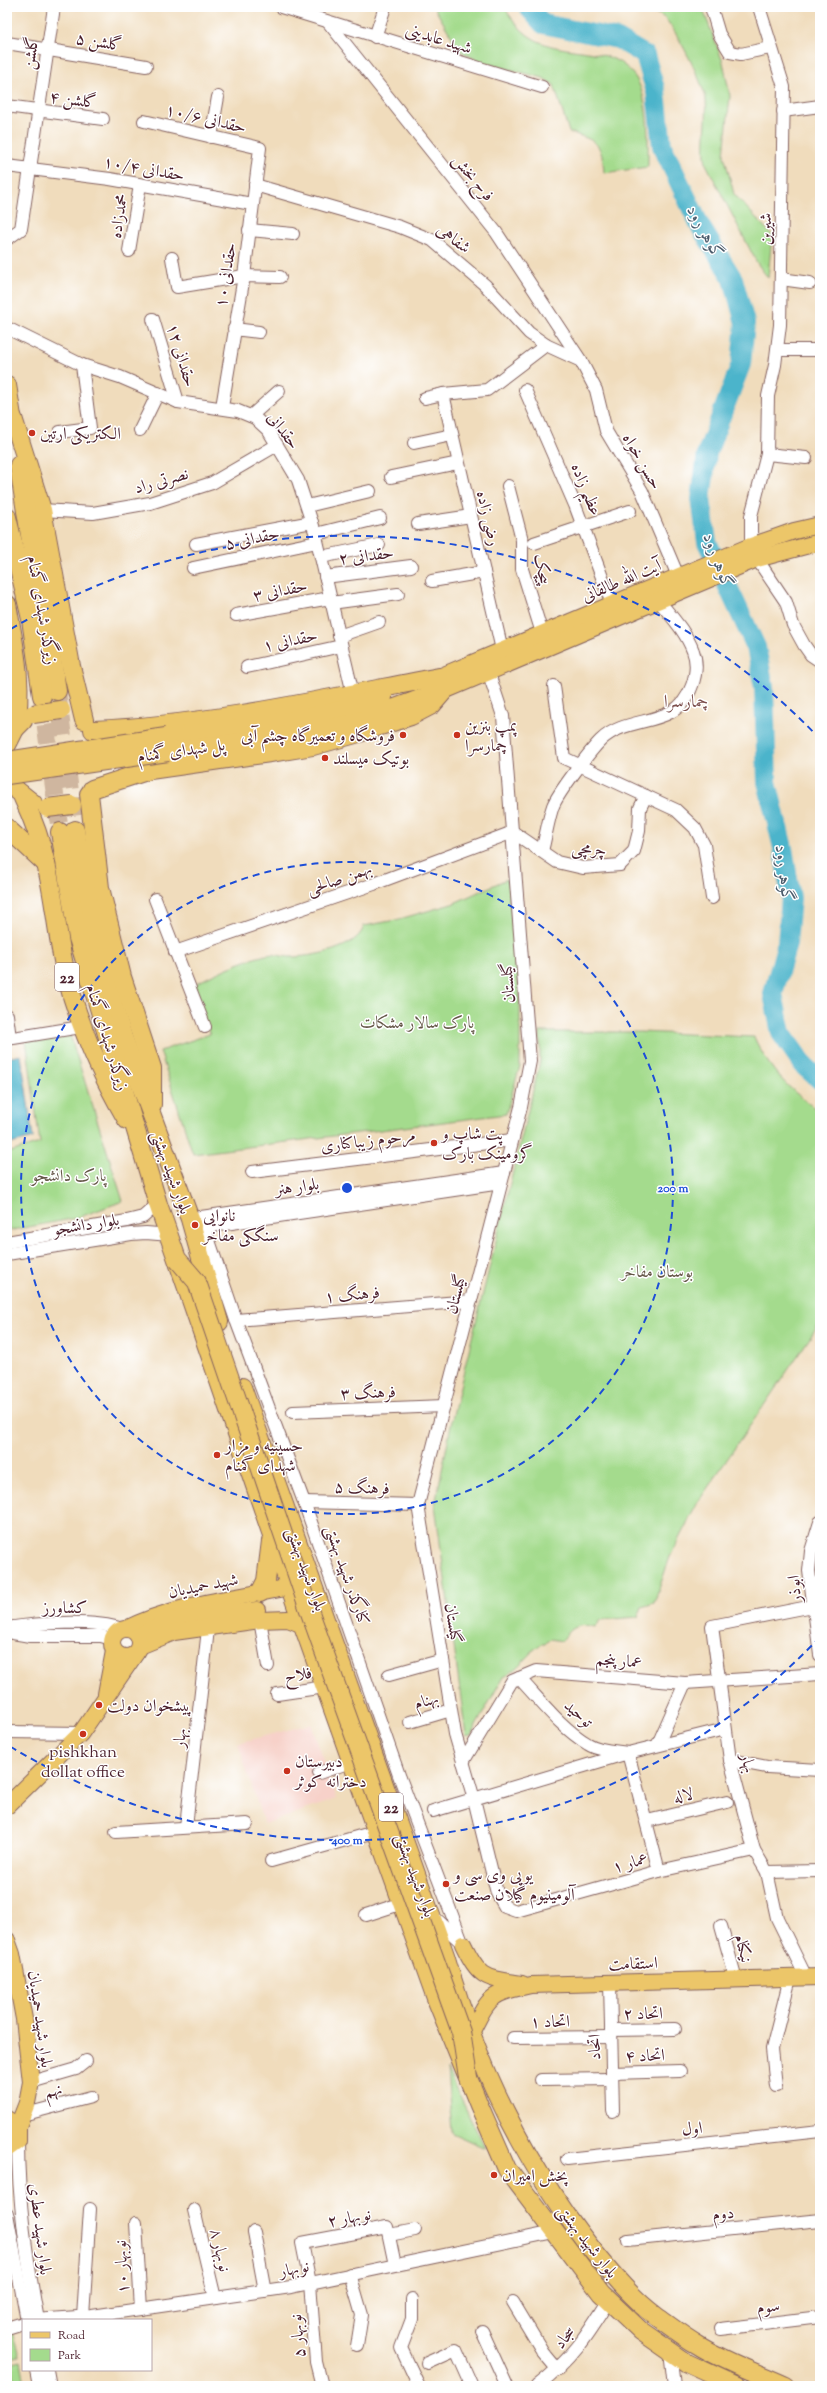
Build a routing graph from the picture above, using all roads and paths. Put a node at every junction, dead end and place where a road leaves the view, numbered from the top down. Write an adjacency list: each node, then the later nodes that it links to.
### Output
1 (54, 7): 10 (street, گلشن)
2 (280, 7): 6 (street, شهید عابدینی)
3 (385, 7): 7 (street)
4 (711, 7): 9 (street)
5 (759, 7): 9 (street, شیرین)
6 (328, 22): 7 (street, شهید عابدینی); 43 (street, فرح بخش)
7 (375, 37): 12 (street, شهید عابدینی)
8 (7, 43): 10 (street, گلشن ۵)
9 (770, 48): 16 (street, شیرین)
10 (47, 50): 11 (street, گلشن ۵); 17 (street, گلشن)
11 (146, 66)
12 (542, 87)
13 (218, 97): 20 (street)
14 (7, 106): 17 (street, گلشن ۴)
15 (820, 106): 16 (street)
16 (783, 110): 34 (street, شیرین)
17 (39, 111): 18 (street, گلشن ۴); 23 (street, گلشن)
18 (103, 119)
19 (144, 121): 20 (street, حقدانی ۱۰/۶)
20 (211, 137): 21 (street, حقدانی ۱۰/۶)
21 (260, 148): 25 (street, حقدانی ۱۰)
22 (7, 166): 23 (street, حقدانی ۱۰/۴)
23 (30, 168): 24 (street, حقدانی ۱۰/۴); 29 (street, گلشن)
24 (140, 185): 26 (street, حقدانی ۱۰/۴); 30 (street, محمدزاده)
25 (255, 186): 26 (street, حقدانی ۱۰); 40 (street, شفاهی)
26 (252, 204): 27 (street, حقدانی ۱۰)
27 (250, 230): 28 (street); 32 (street, حقدانی ۱۰)
28 (293, 234)
29 (7, 239)
30 (130, 252)
31 (172, 258): 32 (street)
32 (244, 276): 33 (street); 38 (street, حقدانی ۱۰)
33 (280, 277)
34 (781, 279): 35 (street); 41 (street, شیرین)
35 (810, 283)
36 (153, 319): 51 (street, حقدانی ۱۲)
37 (7, 328): 44 (street, حقدانی)
38 (234, 329): 39 (street); 52 (street, حقدانی ۱۰)
39 (259, 332)
40 (546, 345): 43 (street, شفاهی); 49 (street)
41 (777, 350): 42 (street); 60 (street, شیرین)
42 (820, 350)
43 (581, 362): 88 (street, حسن خواه)
44 (82, 365): 48 (street, حقدانی); 56 (street)
45 (7, 385): 54 (highway)
46 (524, 390): 75 (street, عظیم زاده)
47 (279, 391): 53 (street)
48 (158, 393): 51 (street, حقدانی); 55 (street)
49 (443, 394): 50 (street); 57 (street, رضی زاده)
50 (425, 398)
51 (178, 402): 52 (street, حقدانی)
52 (222, 408): 53 (street, حقدانی)
53 (251, 416): 59 (street, حقدانی)
54 (13, 418): 67 (highway); 71 (highway, زیرگذر شهدای گمنام)
55 (140, 430)
56 (60, 432)
57 (452, 435): 58 (street); 62 (street, رضی زاده)
58 (414, 443)
59 (278, 445): 66 (street, حقدانی); 67 (street, نصرتی راد)
60 (767, 454): 61 (street); 81 (street, شیرین)
61 (806, 458)
62 (458, 463): 63 (street); 69 (street, رضی زاده)
63 (391, 477)
64 (508, 486): 96 (street, پیچک)
65 (370, 491): 66 (street)
66 (307, 506): 72 (street, حقدانی)
67 (42, 510): 105 (highway)
68 (630, 511): 75 (street)
69 (471, 516): 73 (street); 85 (street, رضی زاده)
70 (380, 518): 76 (street, حقدانی ۵)
71 (8, 520)
72 (312, 522): 76 (street, حقدانی); 79 (street)
73 (418, 524)
74 (820, 525): 81 (main road, آیت الله طالقانی)
75 (583, 527): 78 (street); 93 (street, عظیم زاده)
76 (317, 538): 82 (street, حقدانی); 84 (street, حقدانی ۵)
77 (820, 542): 81 (main road, آیت الله طالقانی)
78 (534, 543)
79 (196, 544)
80 (378, 545): 82 (street)
81 (753, 551): 88 (main road, آیت الله طالقانی); 99 (street)
82 (321, 557): 86 (street, حقدانی)
83 (411, 566): 86 (street, حقدانی ۲)
84 (193, 568)
85 (484, 572): 87 (street); 98 (street, رضی زاده)
86 (325, 577): 90 (street, حقدانی)
87 (432, 580)
88 (680, 581): 91 (main road, آیت الله طالقانی); 93 (main road, آیت الله طالقانی)
89 (398, 594): 90 (street, حقدانی ۳)
90 (330, 600): 94 (street, حقدانی ۳); 97 (street, حقدانی)
91 (659, 601): 101 (main road, آیت الله طالقانی); 109 (street)
92 (7, 604): 107 (highway)
93 (612, 604): 96 (main road, آیت الله طالقانی)
94 (236, 616)
95 (379, 622): 97 (street, حقدانی ۱)
96 (542, 633): 98 (main road, آیت الله طالقانی)
97 (340, 641): 100 (street, حقدانی ۱); 104 (street, حقدانی)
98 (502, 650): 102 (main road, آیت الله طالقانی)
99 (820, 661)
100 (246, 667)
101 (488, 671): 102 (main road, آیت الله طالقانی); 115 (street, گیلستان)
102 (442, 684): 104 (highway); 108 (highway, پل شهدای گمنام, bridge); 110 (highway); 111 (highway, پل شهدای گمنام, bridge)
103 (554, 686): 109 (street)
104 (352, 694): 106 (highway)
105 (89, 725): 106 (highway); 107 (highway, bridge); 112 (highway)
106 (144, 728): 110 (highway)
107 (9, 738)
108 (7, 761)
109 (582, 765): 113 (street); 116 (street)
110 (150, 770): 112 (highway)
111 (12, 785): 112 (highway, bridge); 117 (highway, 22)
112 (91, 792): 125 (highway, 22)
113 (646, 796): 116 (street, چرمچی); 118 (street)
114 (7, 828): 117 (highway)
115 (512, 832): 116 (street, چرمچی); 120 (street, بهمن صالحی); 126 (street, گیلستان)
116 (542, 851)
117 (46, 865): 123 (highway, 22)
118 (712, 898)
119 (155, 899): 120 (street)
120 (175, 952): 122 (street)
121 (7, 1015): 124 (street)
122 (205, 1026)
123 (81, 1027): 124 (street); 127 (highway, 22)
124 (9, 1039)
125 (152, 1118): 127 (highway, زیرگذر شهدای گمنام); 132 (highway, بلوار شهید بهشتی / 22)
126 (512, 1140): 128 (street, مرحوم زیباکناری); 129 (street, گیلستان)
127 (142, 1146): 130 (highway, بلوار شهید بهشتی / 22)
128 (252, 1172)
129 (502, 1178): 132 (street, بلوار هنر); 138 (street, گیلستان)
130 (158, 1204): 131 (street, بلوار دانشجو); 134 (highway, بلوار شهید بهشتی / 22)
131 (127, 1221): 133 (street); 135 (street, بلوار دانشجو)
132 (197, 1223): 139 (street, کنارگذر شهید بهشتی); 146 (highway, بلوار شهید بهشتی / 22)
133 (131, 1234): 134 (street, بلوار دانشجو); 136 (street, بلوار دانشجو)
134 (170, 1236): 137 (highway, بلوار شهید بهشتی / 22)
135 (7, 1242)
136 (7, 1254)
137 (178, 1260): 145 (highway, بلوار شهید بهشتی / 22); 218 (highway, bridge)
138 (471, 1301): 139 (street, فرهنگ ۱); 140 (street, گیلستان)
139 (236, 1320): 142 (street, کنارگذر شهید بهشتی)
140 (444, 1406): 141 (street, فرهنگ ۳); 143 (street, گیلستان)
141 (293, 1412)
142 (304, 1502): 143 (street, فرهنگ ۵); 187 (street, کنارگذر شهید بهشتی)
143 (418, 1505): 158 (street, گیلستان)
144 (820, 1522): 149 (street, ابوذر)
145 (271, 1532): 147 (highway, بلوار شهید بهشتی / 22); 148 (highway)
146 (310, 1581): 147 (highway); 180 (highway, بلوار شهید بهشتی / 22)
147 (290, 1587): 148 (main road, شهید حمیدیان); 152 (highway, بلوار شهید بهشتی / 22)
148 (260, 1593): 156 (main road, شهید حمیدیان)
149 (813, 1606): 157 (street, ابوذر); 163 (street, بهار)
150 (283, 1619): 151 (main road); 152 (main road); 156 (main road)
151 (260, 1620): 154 (main road); 159 (street)
152 (303, 1625): 165 (highway, بلوار شهید بهشتی / 22)
153 (7, 1628): 156 (street, کشاورز)
154 (208, 1629): 156 (main road); 191 (street, بهار)
155 (7, 1632): 156 (street, کشاورز)
156 (127, 1640): 167 (main road, شهید حمیدیان); 167 (main road, شهید حمیدیان)
157 (820, 1654)
158 (443, 1660): 161 (street); 168 (street, گیلستان)
159 (268, 1666)
160 (820, 1674): 163 (street, عمار پنجم)
161 (389, 1675)
162 (519, 1678): 164 (street, عمار پنجم); 174 (street, توحید); 177 (street, عمار پنجم)
163 (718, 1681): 164 (street, عمار پنجم); 170 (street, بهار)
164 (685, 1683): 173 (street)
165 (325, 1686): 166 (street, فلاح); 176 (highway, بلوار شهید بهشتی / 22)
166 (277, 1694)
167 (105, 1699): 172 (main road, شهید حمیدیان)
168 (451, 1710): 169 (street, بهنام); 177 (street, گیلستان)
169 (410, 1722)
170 (725, 1729): 173 (street, توحید); 175 (street, بهار)
171 (7, 1732): 172 (street)
172 (81, 1733): 184 (main road, شهید حمیدیان)
173 (658, 1744): 174 (street, توحید)
174 (628, 1753): 182 (street); 188 (street)
175 (730, 1760): 178 (street); 194 (street, بهار)
176 (353, 1761): 179 (street); 181 (highway, بلوار شهید بهشتی / 22)
177 (463, 1762): 182 (street, گیلستان)
178 (820, 1770)
179 (319, 1773)
180 (380, 1777): 181 (highway); 185 (highway, بلوار شهید بهشتی / 22)
181 (361, 1784): 190 (highway, بلوار شهید بهشتی / 22)
182 (474, 1799): 186 (street); 200 (street, گیلستان)
183 (728, 1802): 188 (street, لاله)
184 (7, 1806)
185 (392, 1808): 190 (highway); 192 (highway, بلوار شهید بهشتی / 22)
186 (433, 1811)
187 (416, 1821): 192 (street); 205 (street, کنارگذر شهید بهشتی)
188 (647, 1821): 196 (street)
189 (246, 1824): 191 (street)
190 (375, 1824): 195 (street); 199 (highway, بلوار شهید بهشتی / 22)
191 (186, 1827): 193 (street)
192 (398, 1828): 201 (highway, بلوار شهید بهشتی / 22)
193 (116, 1832)
194 (754, 1850): 196 (street, عمار ۱); 198 (street, بهار)
195 (271, 1861)
196 (659, 1871): 200 (street, عمار ۱)
197 (820, 1871): 198 (street)
198 (767, 1872): 206 (street, بهار)
199 (403, 1903): 202 (street); 218 (highway, بلوار شهید بهشتی / 22)
200 (516, 1911)
201 (429, 1912): 205 (street); 212 (highway, بلوار شهید بهشتی / 22)
202 (366, 1915)
203 (721, 1926): 208 (street, نیکنام)
204 (7, 1940): 220 (main road, بلوار شهید حمیدیان)
205 (464, 1944): 210 (main road)
206 (813, 1977): 207 (main road, استقامت)
207 (790, 1978): 208 (main road, استقامت); 221 (street)
208 (736, 1979): 209 (main road, استقامت)
209 (610, 1983): 210 (main road, استقامت); 213 (street, اتحاد)
210 (531, 1985): 212 (main road, استقامت)
211 (675, 2029): 213 (street, اتحاد ۲)
212 (471, 2034): 272 (highway, بلوار شهید بهشتی / 22)
213 (611, 2034): 214 (street, اتحاد ۱); 217 (street, اتحاد)
214 (513, 2038)
215 (86, 2061): 220 (street)
216 (680, 2071): 217 (street, اتحاد ۴)
217 (612, 2076): 219 (street, اتحاد ۴); 223 (street, اتحاد)
218 (468, 2077): 235 (highway, بلوار شهید بهشتی / 22)
219 (541, 2080)
220 (31, 2082): 224 (main road, بلوار شهید حمیدیان)
221 (776, 2086)
222 (92, 2097): 224 (street, نهم)
223 (613, 2111)
224 (14, 2130): 250 (street, بلوار شهید عطری)
225 (820, 2131): 226 (street, اول)
226 (567, 2159)
227 (90, 2209): 249 (street)
228 (194, 2210): 243 (street, نوبهار ۸)
229 (7, 2214): 233 (street, بلوار شهید عطری)
230 (820, 2220): 237 (street, دوم)
231 (136, 2223): 247 (street, نوبهار ۱۰)
232 (414, 2230): 236 (street)
233 (8, 2231): 251 (street, بلوار شهید عطری)
234 (254, 2232): 242 (street)
235 (554, 2232): 239 (street, نوبهار); 245 (highway, بلوار شهید بهشتی / 22)
236 (389, 2235): 238 (street, نوبهار ۲); 239 (street, نوبهار ۲)
237 (628, 2240)
238 (302, 2243): 241 (street, نوبهار ۵)
239 (395, 2265): 240 (street, نوبهار)
240 (350, 2274): 241 (street, نوبهار); 257 (street)
241 (310, 2283): 242 (street, نوبهار); 265 (street, نوبهار ۵)
242 (265, 2290): 243 (street, نوبهار)
243 (215, 2298): 247 (street, نوبهار)
244 (412, 2300): 266 (street)
245 (609, 2300): 258 (highway, بلوار شهید بهشتی / 22); 260 (street, سجاد)
246 (513, 2302): 260 (street)
247 (141, 2309): 249 (street, نوبهار)
248 (820, 2316): 255 (street, سوم)
249 (83, 2317): 252 (street, نوبهار)
250 (34, 2319)
251 (34, 2319)
252 (50, 2319)
253 (22, 2323): 254 (street)
254 (7, 2328)
255 (721, 2329)
256 (482, 2331): 268 (street)
257 (357, 2346)
258 (670, 2351): 270 (street); 271 (highway, بلوار شهید بهشتی / 22)
259 (427, 2363): 267 (street)
260 (558, 2370): 269 (street, سجاد)
261 (36, 2371): 263 (street)
262 (47, 2371): 264 (street)
263 (38, 2386)
264 (50, 2386)
265 (322, 2386)
266 (419, 2386)
267 (472, 2386)
268 (507, 2386)
269 (538, 2386)
270 (674, 2386)
271 (737, 2386)
272 (786, 2386)

